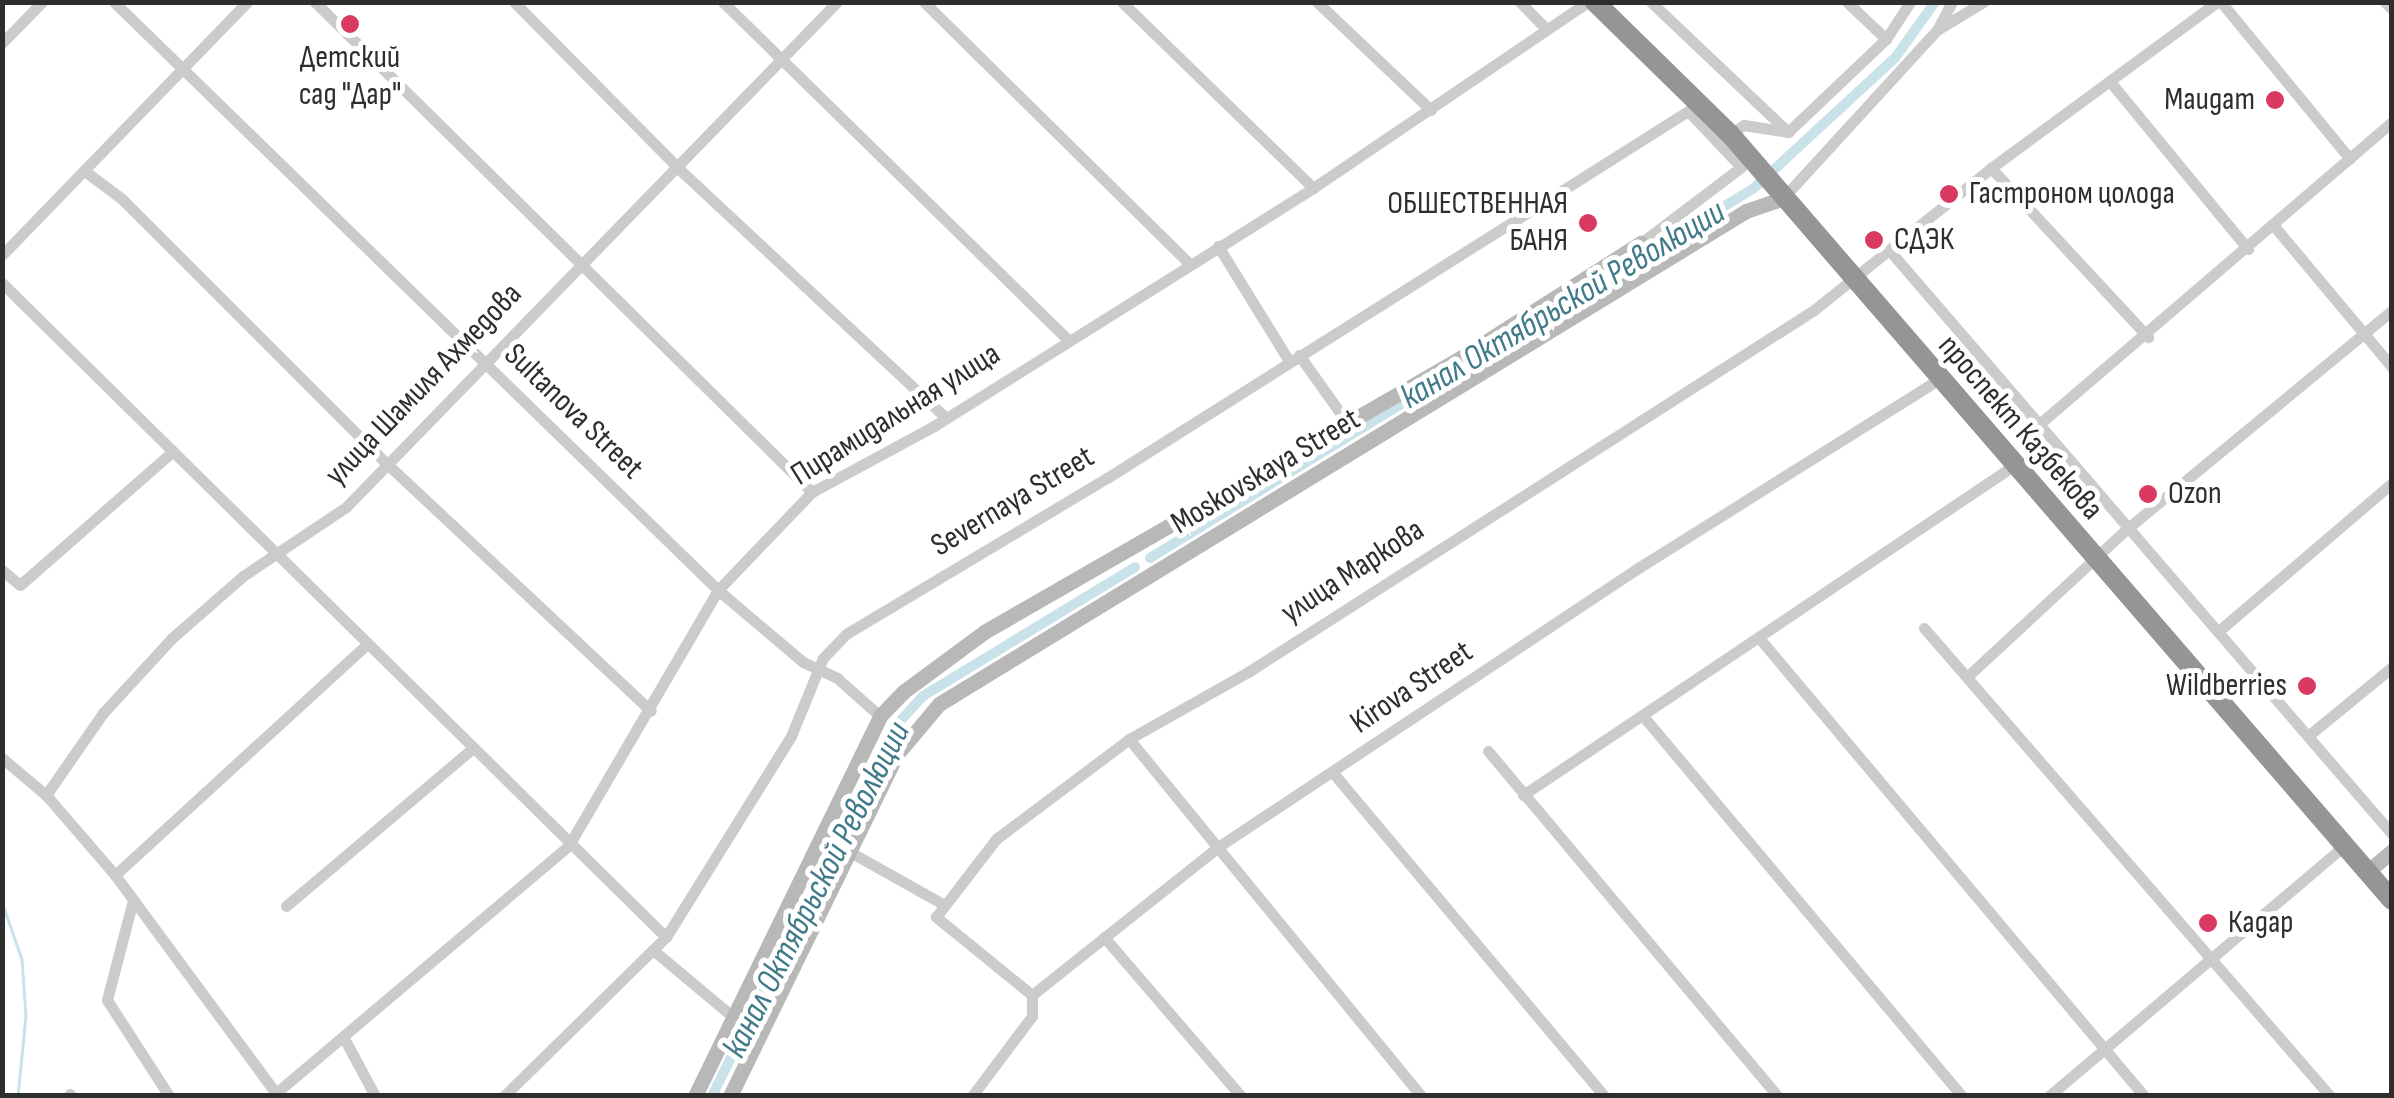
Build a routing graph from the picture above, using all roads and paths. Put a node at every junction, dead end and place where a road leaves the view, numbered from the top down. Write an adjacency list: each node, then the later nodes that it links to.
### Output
1 (42, 2): 25 (street)
2 (114, 2): 27 (street, Sultanova Street)
3 (246, 2): 27 (street)
4 (315, 2): 47 (street)
5 (514, 2): 35 (street)
6 (724, 2): 26 (street)
7 (837, 2): 26 (street, улица Шамиля Ахмедова)
8 (924, 2): 46 (street)
9 (1122, 2): 38 (street)
10 (1317, 2): 30 (street)
11 (1520, 2): 22 (street)
12 (1592, 2): 22 (street, Пирамидальная улица); 29 (highway, проспект Казбекова)
13 (1606, 2): 32 (highway, проспект Казбекова)
14 (1651, 2): 33 (street)
15 (1848, 2): 24 (street)
16 (1910, 2): 24 (street)
17 (1952, 2): 23 (street, Moskovskaya Street)
18 (1983, 2): 23 (street)
19 (2219, 2): 28 (street, улица Маркова); 34 (street)
20 (2386, 2): 21 (street)
21 (2392, 10)
22 (1546, 29): 30 (street, Пирамидальная улица)
23 (1937, 30): 39 (street, Moskovskaya Street)
24 (1886, 39): 33 (street)
25 (2, 43)
26 (782, 60): 35 (street, улица Шамиля Ахмедова); 53 (street)
27 (181, 69): 37 (street); 55 (street, Sultanova Street)
28 (2112, 84): 36 (street, улица Маркова); 43 (street)
29 (1694, 107): 32 (highway, проспект Казбекова); 41 (street); 54 (street, Severnaya Street)
30 (1431, 110): 38 (street, Пирамидальная улица)
31 (2392, 122): 34 (street)
32 (1733, 132): 33 (street); 39 (highway, проспект Казбекова)
33 (1788, 132)
34 (2350, 158): 40 (street)
35 (678, 168): 47 (street, улица Шамиля Ахмедова); 58 (street)
36 (1991, 168): 44 (street, улица Маркова); 52 (street)
37 (86, 172): 45 (street); 62 (street)
38 (1313, 188): 42 (street, Пирамидальная улица)
39 (1780, 190): 48 (highway, проспект Казбекова); 71 (main road, Moskovskaya Street)
40 (2274, 226): 43 (street); 51 (street)
41 (1640, 243): 59 (main road, Moskovskaya Street)
42 (1218, 246): 46 (street, Пирамидальная улица); 54 (street)
43 (2248, 249): 52 (street)
44 (1888, 250): 48 (street, улица Маркова); 60 (street)
45 (2, 255)
46 (1189, 263): 53 (street, Пирамидальная улица)
47 (579, 264): 55 (street, улица Шамиля Ахмедова); 65 (street)
48 (1855, 276): 57 (highway, проспект Казбекова); 69 (highway, проспект Казбекова); 84 (street, улица Маркова)
49 (2, 283): 61 (street)
50 (2392, 310): 51 (street)
51 (2364, 335): 56 (street); 66 (street)
52 (2148, 337): 60 (street)
53 (1067, 339): 58 (street, Пирамидальная улица)
54 (1294, 358): 59 (street); 78 (street, Severnaya Street)
55 (482, 363): 62 (street, улица Шамиля Ахмедова); 72 (street, Sultanova Street)
56 (2392, 368)
57 (1938, 380): 63 (highway, проспект Казбекова); 88 (street, Kirova Street)
58 (946, 418): 65 (street, Пирамидальная улица)
59 (1346, 421): 67 (main road, Moskovskaya Street)
60 (2037, 426): 66 (street)
61 (173, 451): 68 (street); 70 (street)
62 (385, 462): 68 (street, улица Шамиля Ахмедова); 80 (street)
63 (2013, 466): 69 (highway, проспект Казбекова); 75 (street)
64 (2392, 483): 74 (street)
65 (812, 492): 72 (street, Пирамидальная улица)
66 (2128, 528): 69 (street); 74 (street)
67 (1133, 546): 71 (main road); 81 (main road, Moskovskaya Street)
68 (280, 554): 76 (street); 89 (street, улица Шамиля Ахмедова)
69 (2098, 557): 79 (street); 92 (highway, проспект Казбекова)
70 (2, 570)
71 (1149, 574): 96 (main road, Moskovskaya Street)
72 (718, 590): 78 (street, Sultanova Street); 80 (street, Пирамидальная улица)
73 (1924, 628): 79 (street)
74 (2221, 629): 83 (street)
75 (1760, 639): 82 (street); 111 (street)
76 (367, 644): 85 (street); 98 (street)
77 (2392, 667): 83 (street)
78 (819, 668): 81 (street, Sultanova Street); 104 (street, Severnaya Street)
79 (1969, 676): 107 (street)
80 (650, 711): 93 (street, Пирамидальная улица)
81 (880, 716): 109 (main road, Moskovskaya Street)
82 (1642, 716): 90 (street); 123 (street)
83 (2308, 736): 91 (street)
84 (1130, 739): 94 (street); 102 (street, улица Маркова)
85 (472, 749): 93 (street); 103 (street)
86 (1488, 751): 90 (street)
87 (2, 758): 89 (street)
88 (1334, 774): 94 (street, Kirova Street); 121 (street)
89 (46, 795): 98 (street)
90 (1524, 795): 122 (street)
91 (2392, 834)
92 (2347, 842): 97 (highway, проспект Казбекова); 107 (street)
93 (569, 845): 104 (street); 110 (street, Пирамидальная улица)
94 (1218, 847): 105 (street, Kirova Street); 120 (street)
95 (2392, 851): 97 (main road)
96 (850, 852): 102 (street); 117 (main road, Moskovskaya Street)
97 (2370, 870): 99 (highway, проспект Казбекова); 101 (highway, проспект Казбекова)
98 (116, 875): 100 (street)
99 (2392, 889)
100 (134, 900): 112 (street); 113 (street)
101 (2392, 900)
102 (943, 904): 108 (street)
103 (286, 906)
104 (666, 937): 106 (street, Severnaya Street)
105 (1104, 937): 108 (street, Kirova Street); 119 (street)
106 (653, 950): 109 (street); 115 (street, Severnaya Street)
107 (2211, 956): 111 (street); 126 (street)
108 (1032, 995): 118 (street, Kirova Street)
109 (733, 1017): 116 (main road, Moskovskaya Street)
110 (345, 1040): 112 (street, Пирамидальная улица); 114 (street)
111 (2104, 1048): 124 (street); 125 (street)
112 (277, 1094)
113 (169, 1096)
114 (375, 1096)
115 (504, 1096)
116 (695, 1096)
117 (730, 1096)
118 (972, 1096)
119 (1241, 1096)
120 (1421, 1096)
121 (1604, 1096)
122 (1778, 1096)
123 (1962, 1096)
124 (2049, 1096)
125 (2144, 1096)
126 (2330, 1096)

